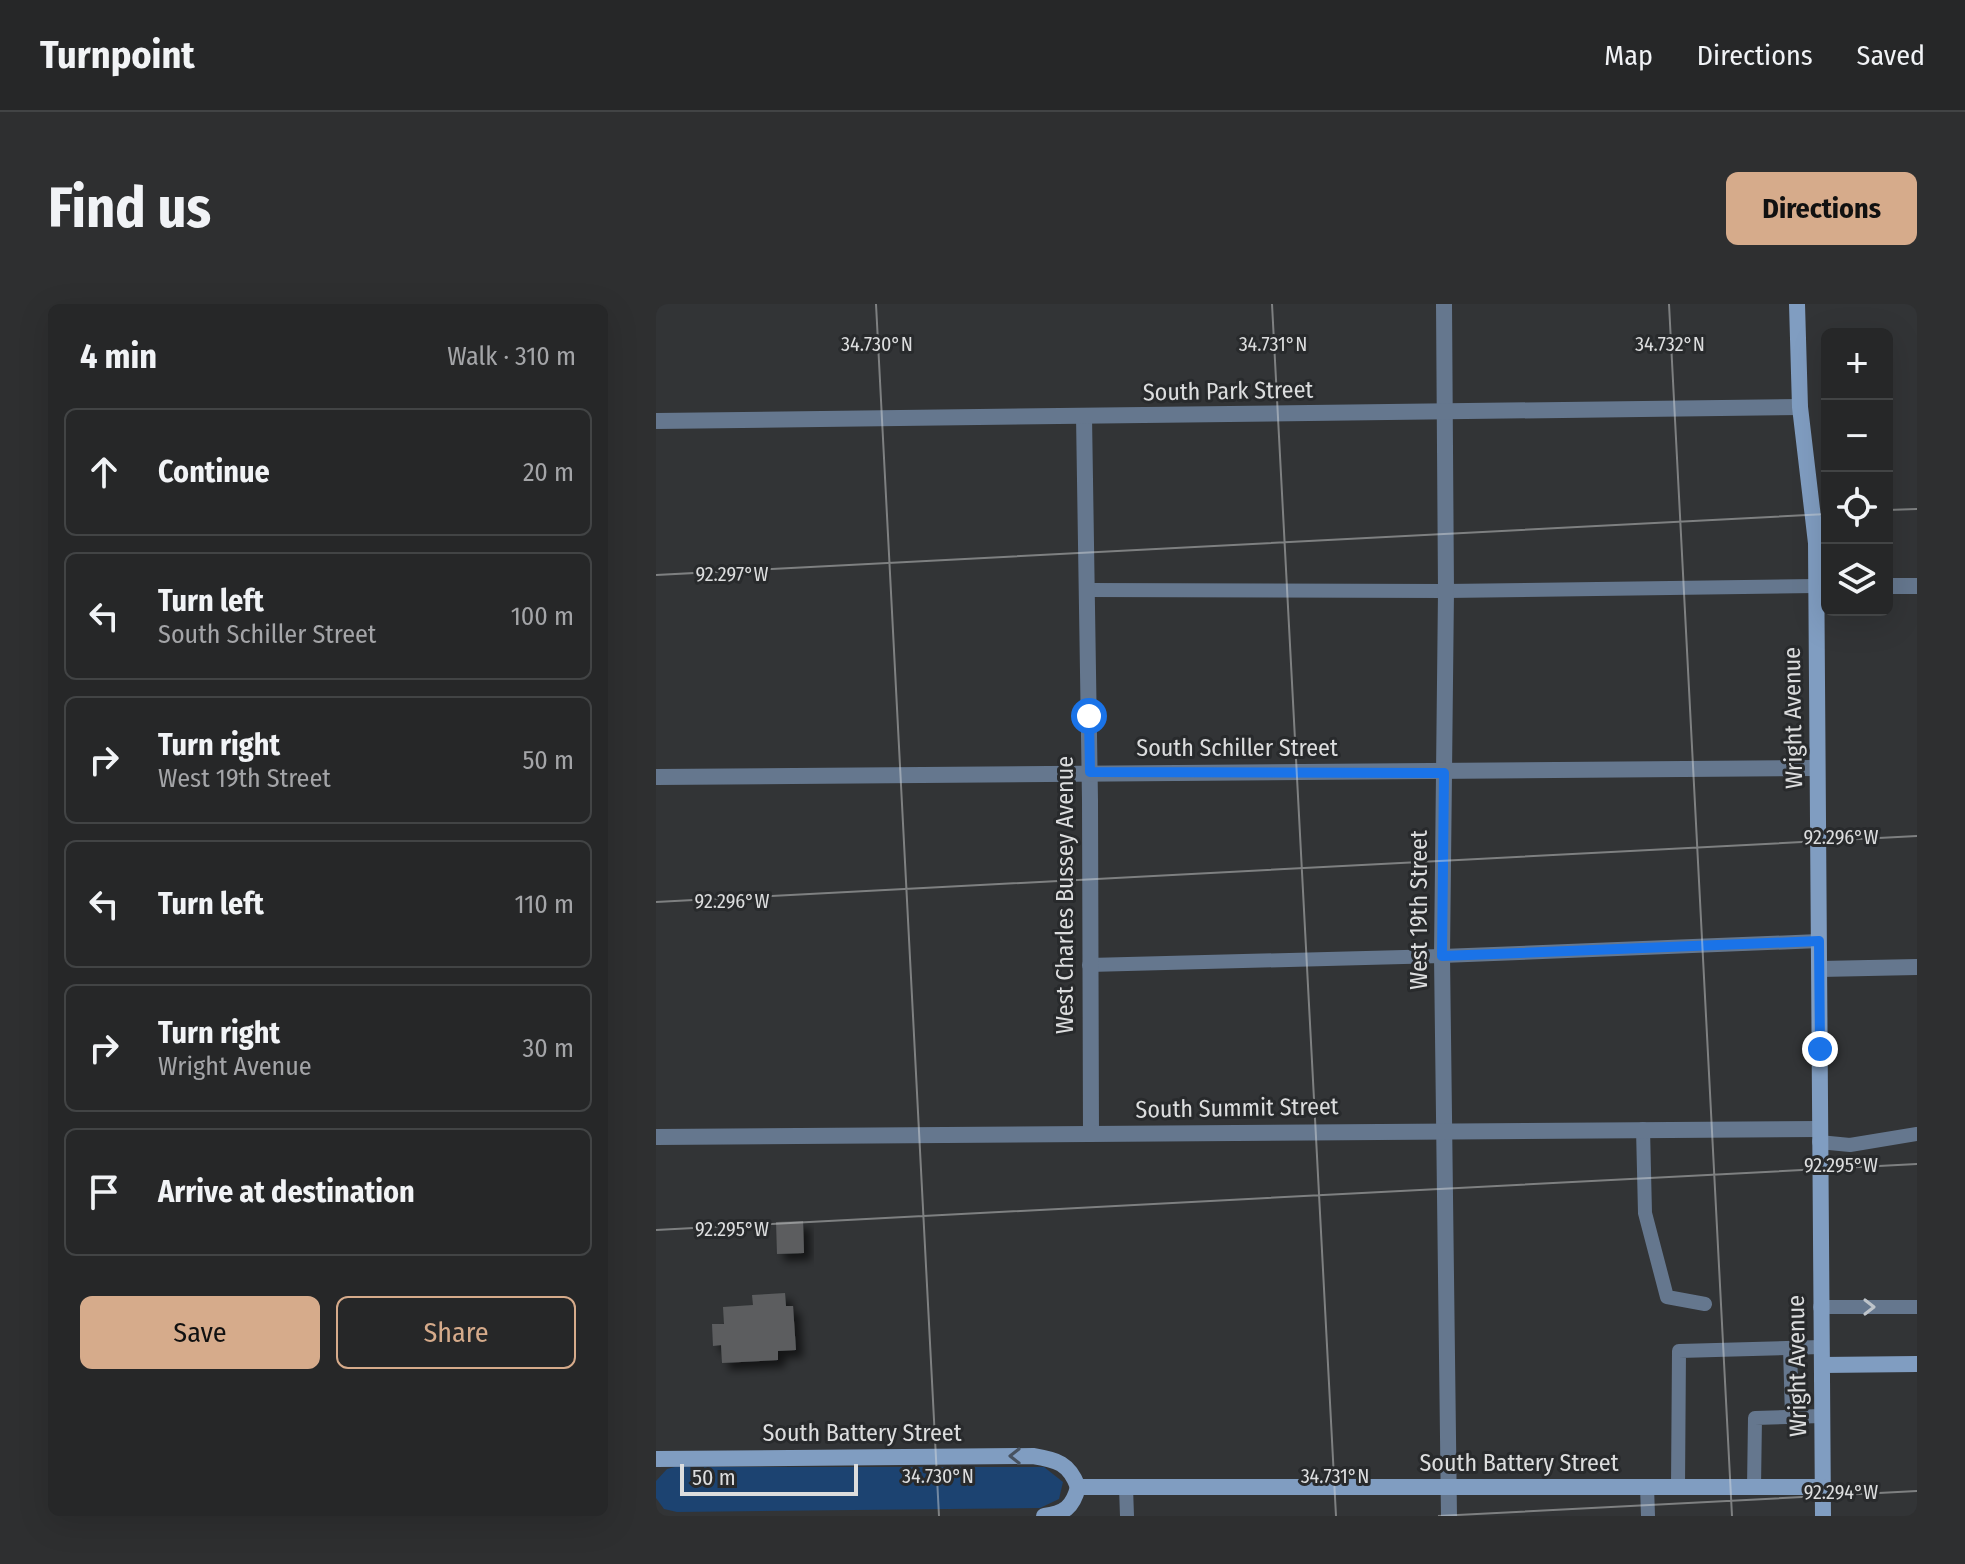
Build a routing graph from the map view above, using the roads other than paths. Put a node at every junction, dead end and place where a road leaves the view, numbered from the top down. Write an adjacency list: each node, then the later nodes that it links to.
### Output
1 (1444, 304): 4 (street, West 19th Street)
2 (1797, 304): 3 (street, Wright Avenue)
3 (1800, 407): 4 (street, South Park Street); 7 (street, Wright Avenue)
4 (1444, 412): 5 (street, South Park Street); 11 (street, West 19th Street)
5 (1084, 416): 6 (street, South Park Street); 10 (street, West Charles Bussey Avenue)
6 (656, 421)
7 (1821, 586): 11 (lane); 12 (street, Wright Avenue)
8 (1893, 586): 9 (street)
9 (1917, 586)
10 (1087, 590): 11 (lane); 13 (street, West Charles Bussey Avenue)
11 (1446, 591): 14 (street, West 19th Street)
12 (1817, 768): 14 (street, South Schiller Street); 16 (street, Wright Avenue)
13 (1090, 772): 14 (street, South Schiller Street); 15 (street, South Schiller Street); 18 (street, West Charles Bussey Avenue)
14 (1444, 773): 17 (street, West 19th Street)
15 (656, 777)
16 (1819, 941): 17 (lane); 20 (street, Wright Avenue)
17 (1442, 956): 18 (lane); 22 (street, West 19th Street)
18 (1089, 965): 23 (street, West Charles Bussey Avenue)
19 (1917, 967): 20 (street)
20 (1820, 969): 25 (street, Wright Avenue)
21 (1643, 1129): 22 (street, South Summit Street); 25 (street, South Summit Street); 27 (lane)
22 (1444, 1130): 23 (street, South Summit Street); 41 (street, West 19th Street)
23 (1091, 1134): 26 (street, South Summit Street)
24 (1917, 1134): 25 (lane)
25 (1819, 1136): 28 (street, Wright Avenue)
26 (656, 1137)
27 (1705, 1304)
28 (1820, 1307): 29 (lane, one-way to 29); 30 (street, Wright Avenue)
29 (1917, 1307)
30 (1821, 1347): 31 (lane); 33 (street, Wright Avenue)
31 (1790, 1348): 35 (lane); 38 (lane)
32 (1917, 1364): 33 (street)
33 (1822, 1365): 34 (street, Wright Avenue)
34 (1822, 1416): 35 (lane); 43 (street, Wright Avenue)
35 (1792, 1417): 42 (lane)
36 (656, 1459): 39 (street, South Battery Street, one-way to 36)
37 (1647, 1486): 38 (street, South Battery Street); 41 (street, South Battery Street); 47 (lane)
38 (1678, 1486): 42 (street, South Battery Street)
39 (1078, 1487): 40 (street, South Battery Street); 44 (street)
40 (1126, 1487): 41 (street, South Battery Street); 45 (lane)
41 (1448, 1487): 46 (street, West 19th Street)
42 (1754, 1487): 43 (street, South Battery Street)
43 (1822, 1487): 48 (street, Wright Avenue)
44 (1044, 1516)
45 (1127, 1516)
46 (1449, 1516)
47 (1648, 1516)
48 (1823, 1516)

